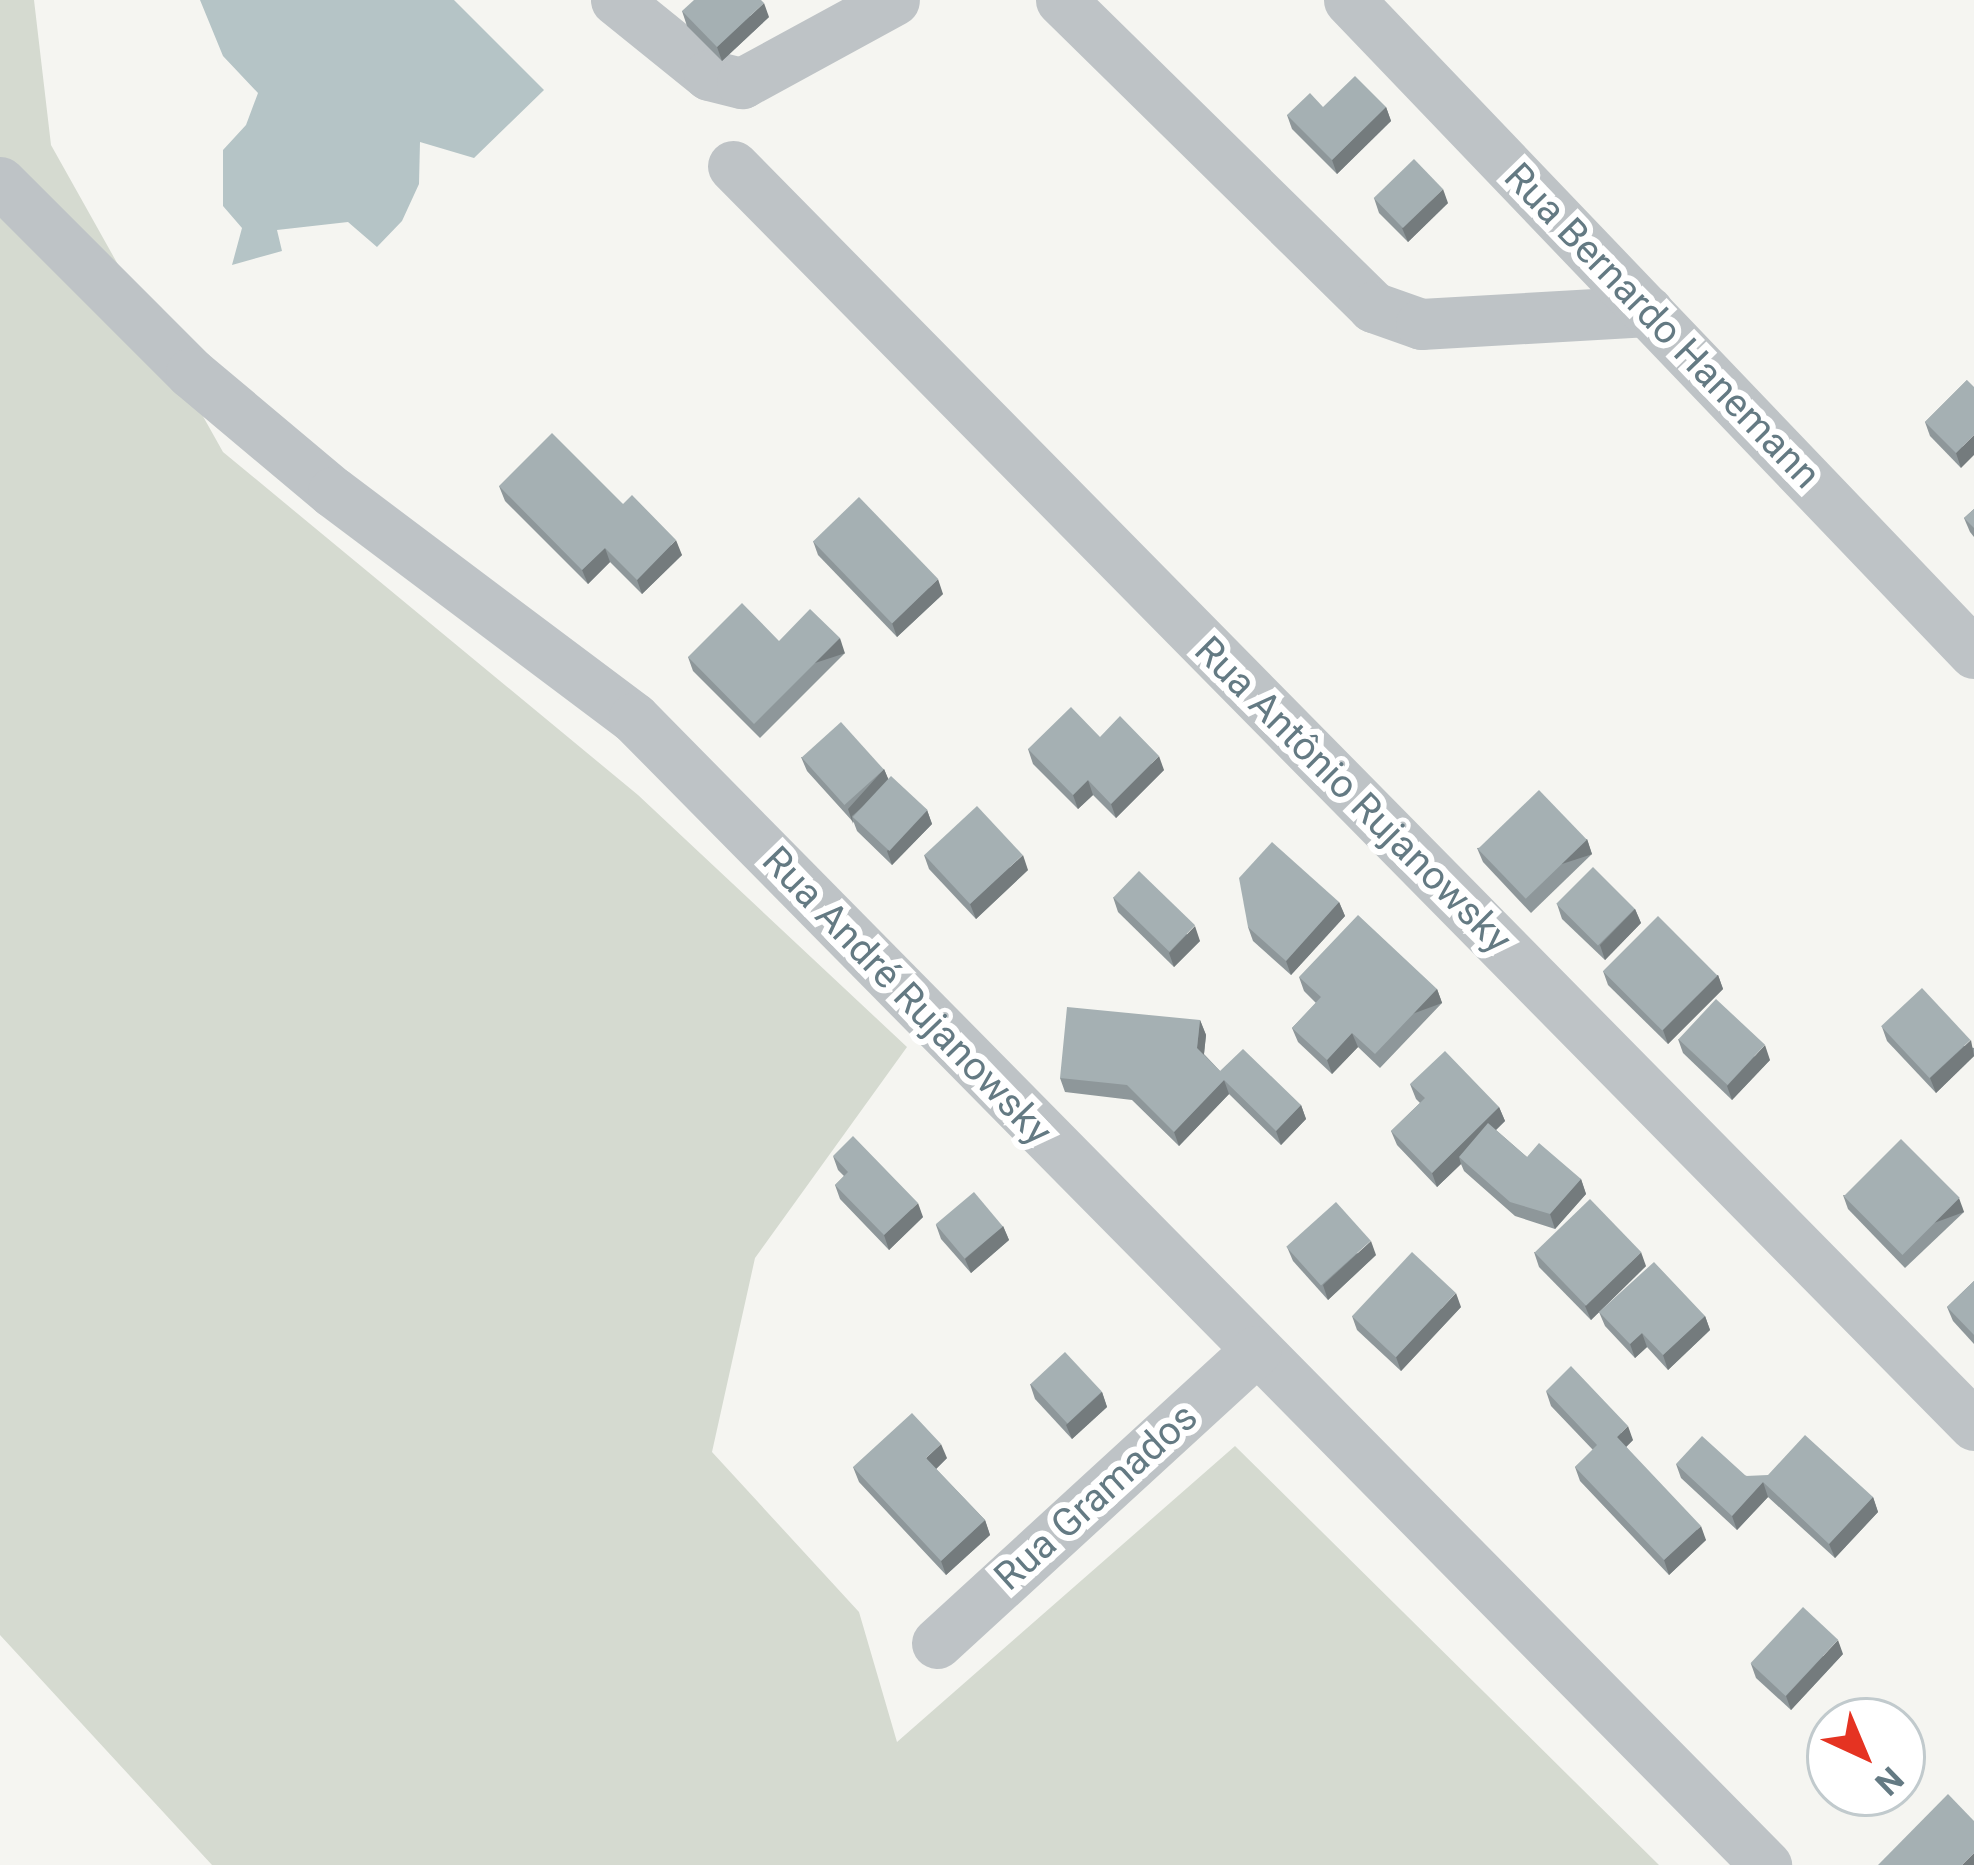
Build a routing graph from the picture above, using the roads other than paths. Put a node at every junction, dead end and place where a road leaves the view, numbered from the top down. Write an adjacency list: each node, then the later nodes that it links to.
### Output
1 (616, 0): 2 (street)
2 (894, 0)
3 (1061, 0): 7 (street)
4 (1349, 0): 7 (street, Rua Bernardo Hanemann)
5 (733, 166): 10 (street, Rua Antônio Rujanowsky)
6 (0, 182): 9 (street, Rua André Rujanowsky)
7 (1648, 311): 8 (street, Rua Bernardo Hanemann)
8 (1974, 652)
9 (1256, 1351): 11 (street, Rua Gramados); 12 (street, Rua André Rujanowsky)
10 (1974, 1425)
11 (937, 1643)
12 (1766, 1865)

